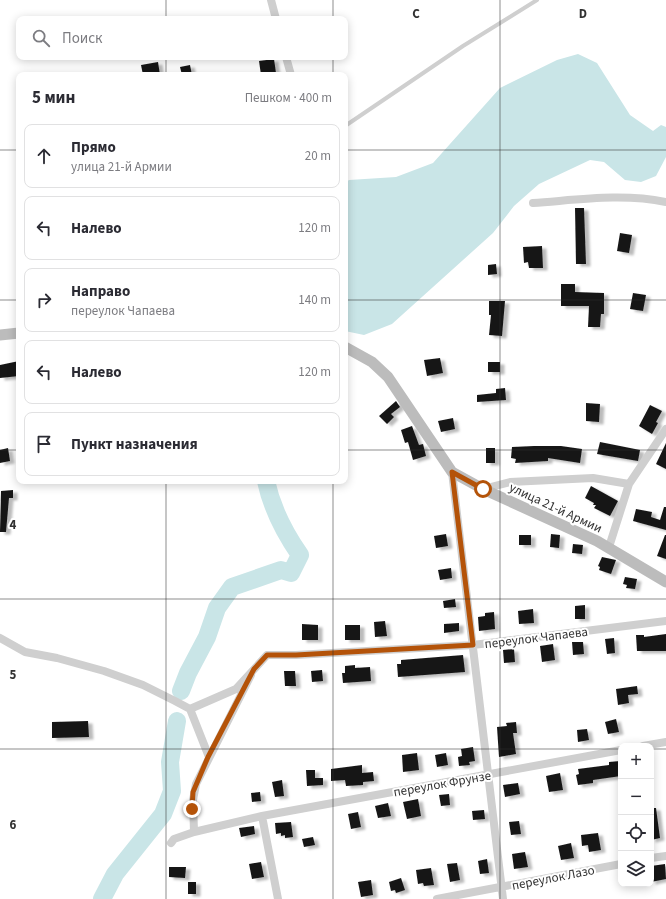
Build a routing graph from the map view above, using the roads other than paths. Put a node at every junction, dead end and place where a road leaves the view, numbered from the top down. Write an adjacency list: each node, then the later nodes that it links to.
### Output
1 (271, 0): 3 (street)
2 (537, 0): 6 (lane)
3 (275, 16)
4 (287, 60): 5 (street)
5 (290, 72)
6 (348, 124)
7 (666, 202): 8 (street)
8 (533, 203)
9 (16, 332): 10 (main road)
10 (0, 335)
11 (348, 350): 13 (main road, улица 21-й Армии)
12 (666, 429): 14 (street)
13 (452, 472): 15 (main road, улица 21-й Армии); 20 (street)
14 (629, 484): 15 (street); 16 (street)
15 (483, 489): 16 (main road, улица 21-й Армии)
16 (609, 547): 17 (main road, улица 21-й Армии)
17 (666, 582)
18 (666, 621): 20 (street, переулок Чапаева)
19 (0, 638): 22 (street)
20 (473, 645): 21 (street, переулок Чапаева); 27 (street)
21 (254, 669): 22 (street); 26 (street)
22 (190, 709): 26 (street)
23 (666, 742): 24 (street)
24 (654, 744)
25 (618, 751): 27 (street, переулок Фрунзе)
26 (208, 757): 29 (street)
27 (488, 775): 28 (street, переулок Фрунзе); 34 (street)
28 (262, 816): 29 (street, переулок Фрунзе); 35 (street)
29 (194, 832): 30 (street, переулок Фрунзе)
30 (171, 843)
31 (666, 856): 32 (street)
32 (654, 858)
33 (618, 865): 34 (street, переулок Лазо)
34 (502, 886): 36 (street, переулок Лазо); 37 (street)
35 (278, 899)
36 (437, 899)
37 (503, 899)

